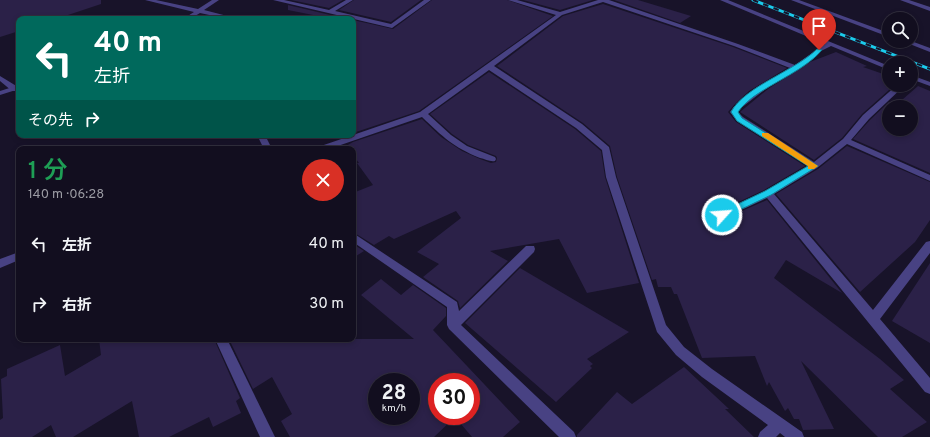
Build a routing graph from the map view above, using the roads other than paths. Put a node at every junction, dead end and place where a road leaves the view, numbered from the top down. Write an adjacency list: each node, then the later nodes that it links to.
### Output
1 (148, 0): 12 (street)
2 (216, 0): 12 (street)
3 (276, 0): 13 (street)
4 (350, 0): 13 (street)
5 (428, 0): 18 (street)
6 (511, 0): 14 (street)
7 (603, 0): 14 (street); 25 (street)
8 (724, 0): 20 (street)
9 (794, 0): 19 (street)
10 (903, 0): 11 (street)
11 (930, 9)
12 (197, 12): 15 (street); 16 (street)
13 (330, 12): 17 (street)
14 (560, 14): 24 (street)
15 (191, 16)
16 (219, 16)
17 (348, 16)
18 (356, 18)
19 (882, 32)
20 (830, 44): 23 (street); 25 (street)
21 (918, 46): 22 (street)
22 (930, 50)
23 (882, 65)
24 (490, 66): 33 (street); 52 (street)
25 (795, 67): 39 (street)
26 (0, 78): 29 (street)
27 (918, 80): 28 (street)
28 (930, 84)
29 (16, 87)
30 (16, 88): 32 (street)
31 (893, 92): 36 (street)
32 (0, 93)
33 (423, 114): 34 (street); 38 (street)
34 (356, 137)
35 (353, 138): 37 (street)
36 (846, 141): 39 (street); 40 (street)
37 (330, 146)
38 (492, 159)
39 (814, 166): 41 (street)
40 (930, 178)
41 (768, 193): 42 (street); 48 (street)
42 (722, 215)
43 (356, 239): 49 (street)
44 (930, 245): 48 (street)
45 (530, 249): 49 (street)
46 (16, 257): 47 (street)
47 (0, 264)
48 (873, 320): 51 (street)
49 (454, 325): 54 (street)
50 (222, 342): 53 (street)
51 (930, 388)
52 (779, 425): 55 (street); 56 (street)
53 (268, 437)
54 (569, 437)
55 (765, 437)
56 (797, 437)

